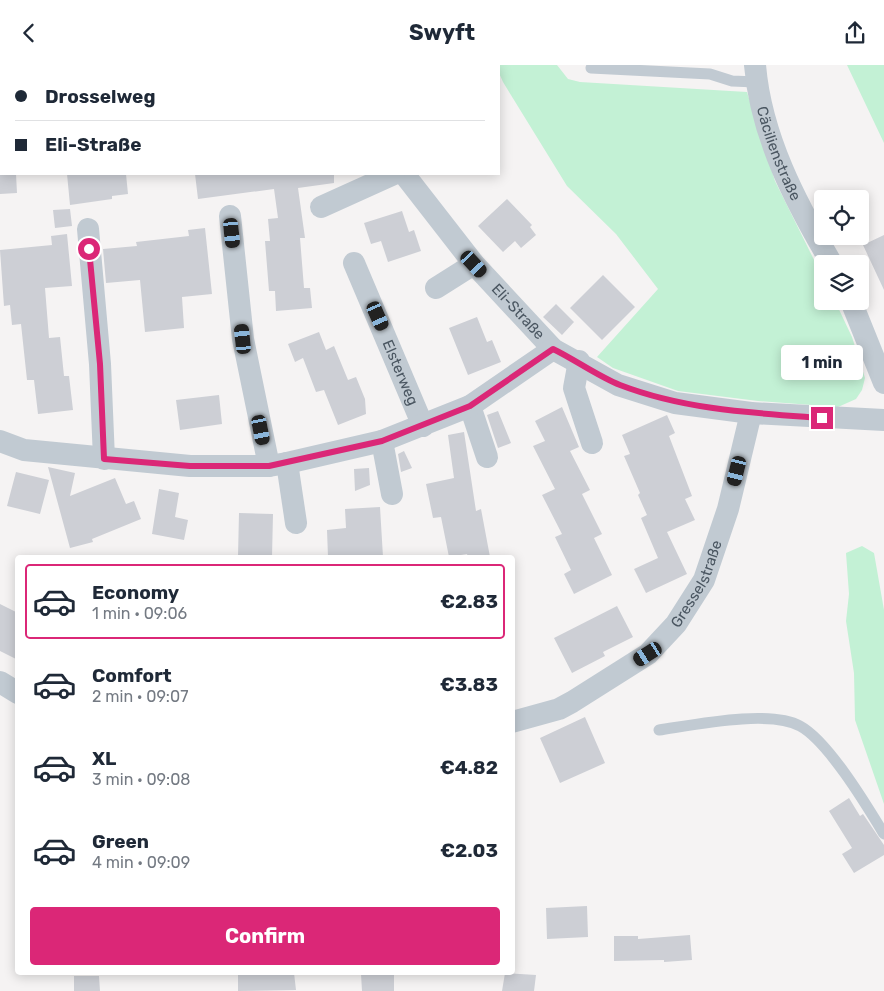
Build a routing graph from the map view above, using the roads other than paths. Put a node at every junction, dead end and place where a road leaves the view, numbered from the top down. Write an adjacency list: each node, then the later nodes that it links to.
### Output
1 (591, 68): 2 (lane)
2 (756, 73): 8 (street, Cäcilienstraße)
3 (392, 175): 5 (street)
4 (405, 175): 10 (street, Eli-Straße)
5 (321, 207)
6 (230, 216): 25 (street)
7 (88, 229): 24 (street)
8 (827, 255)
9 (354, 263): 19 (street, Elsterweg)
10 (474, 264): 11 (street); 13 (street, Eli-Straße)
11 (436, 288)
12 (855, 310): 15 (street)
13 (553, 349): 14 (street, Eli-Straße); 16 (street)
14 (579, 361): 17 (street, Eli-Straße); 22 (street)
15 (883, 378)
16 (470, 406): 19 (street); 23 (street)
17 (751, 413): 18 (street, Eli-Straße); 30 (street, Gresselstraße)
18 (884, 420)
19 (423, 425): 21 (street)
20 (0, 441): 24 (street)
21 (382, 441): 25 (street); 26 (street)
22 (592, 443)
23 (487, 457)
24 (104, 459): 25 (street)
25 (278, 464): 27 (street)
26 (392, 494)
27 (296, 523)
28 (0, 682): 29 (street)
29 (15, 691)
30 (515, 721)
31 (659, 730): 32 (lane)
32 (884, 834)

